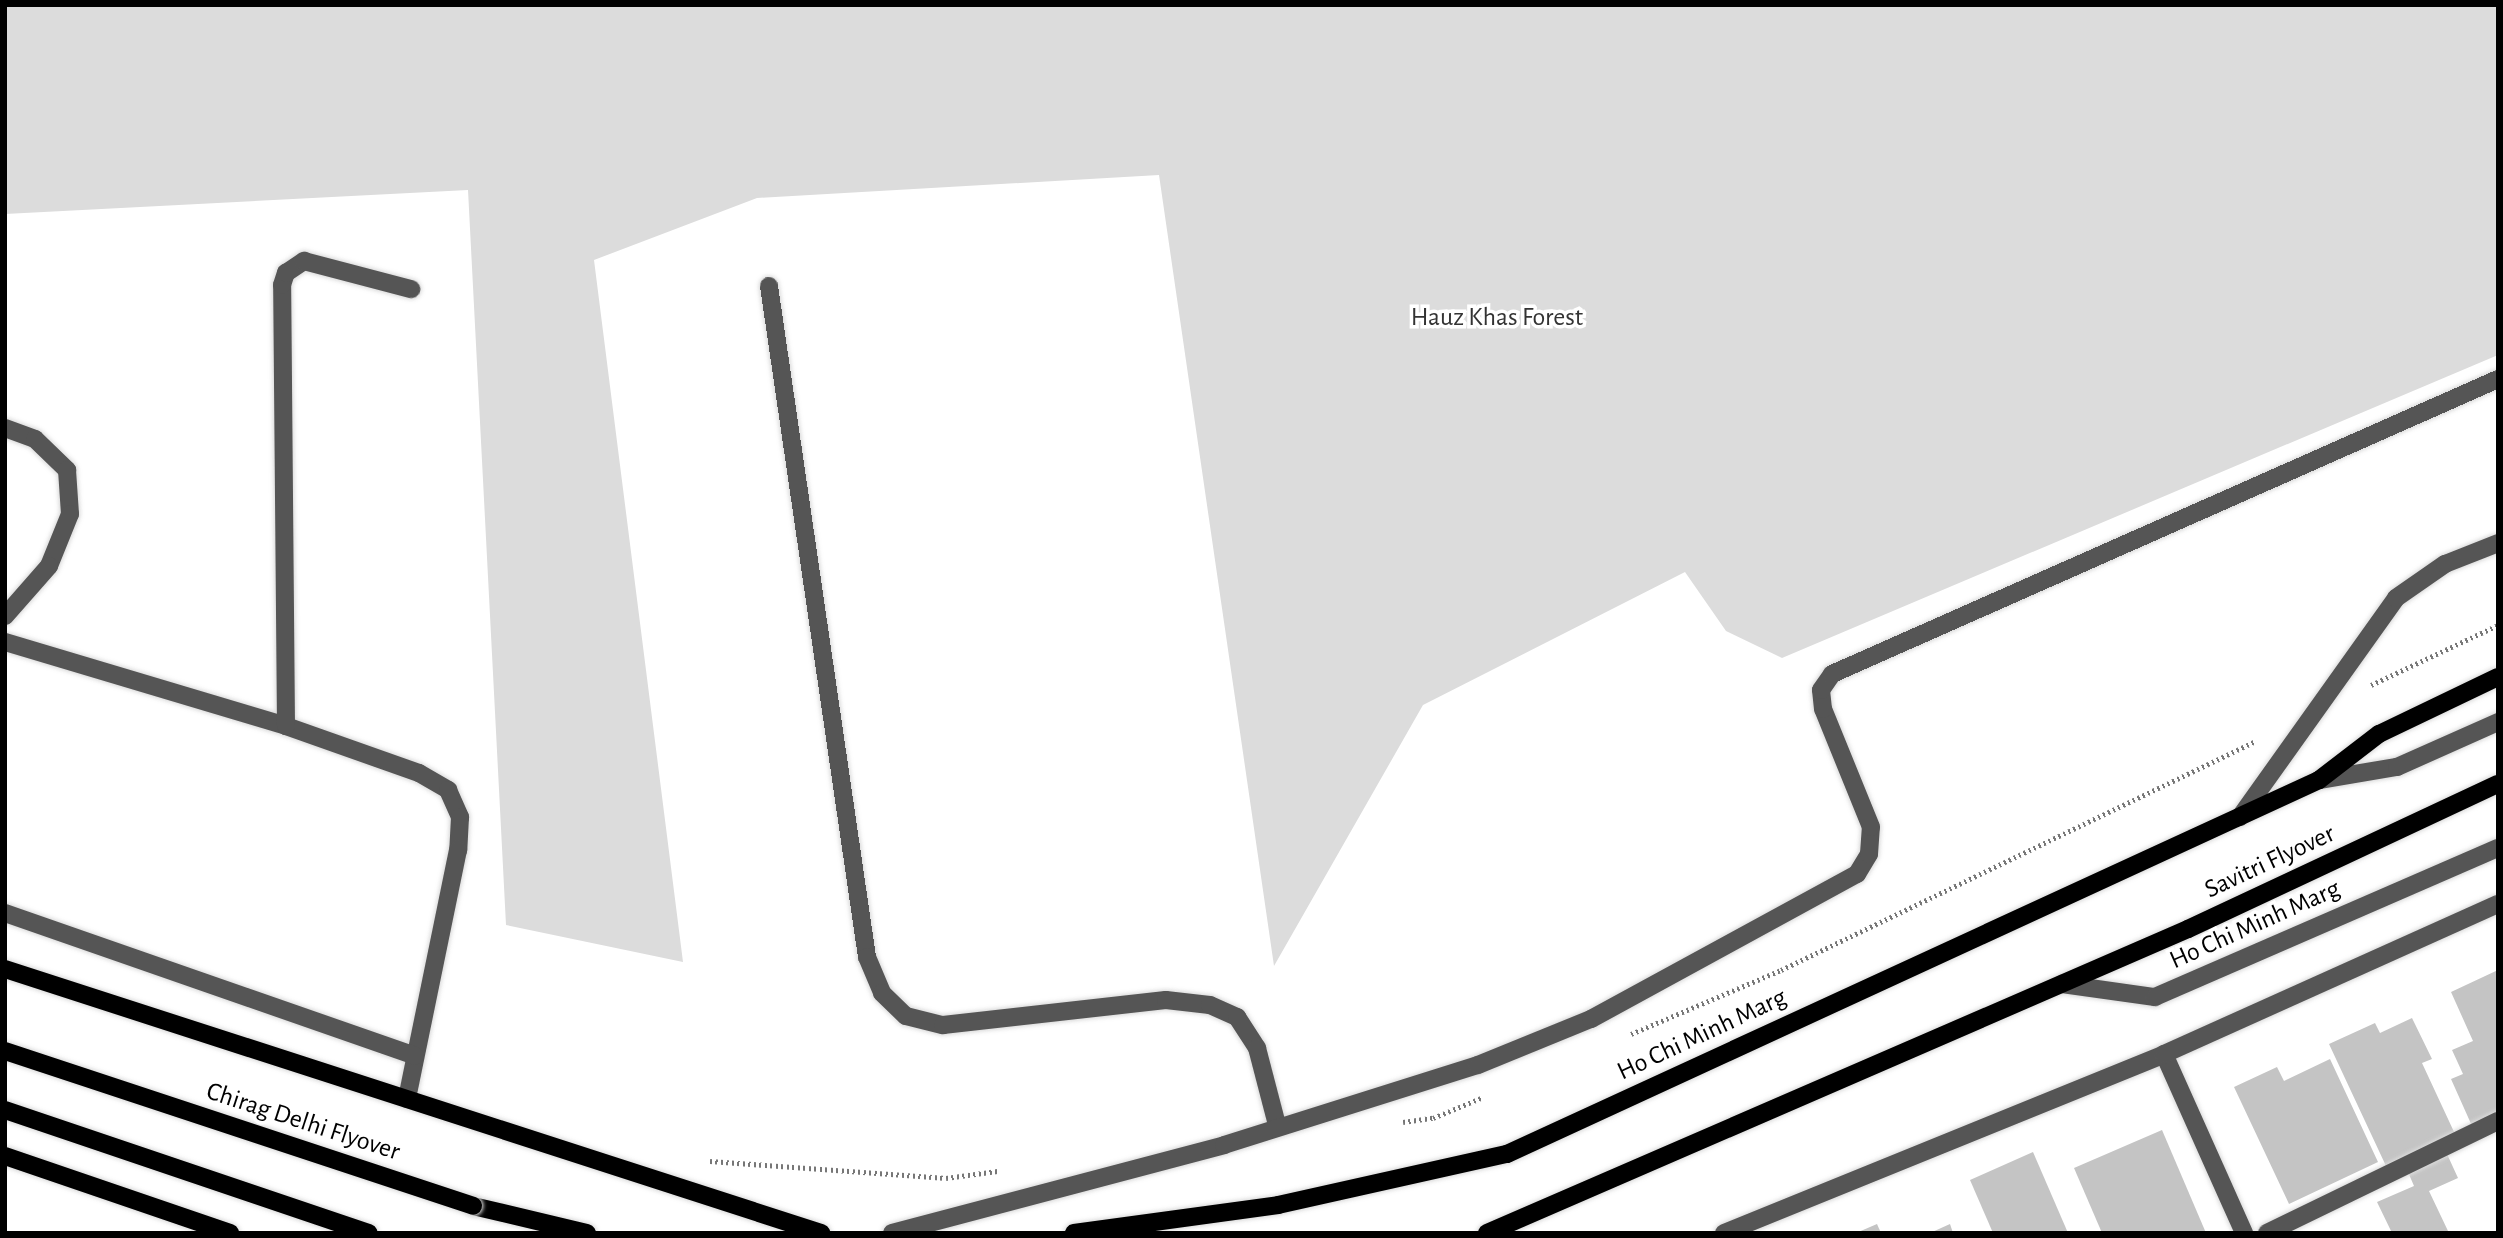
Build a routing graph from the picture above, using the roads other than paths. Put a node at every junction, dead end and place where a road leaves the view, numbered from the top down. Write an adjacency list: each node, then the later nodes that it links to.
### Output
1 (769, 286): 25 (street)
2 (411, 289): 10 (street)
3 (2498, 379): 25 (street)
4 (5, 428): 6 (street)
5 (2498, 543): 13 (street)
6 (5, 616)
7 (5, 642): 10 (street)
8 (2498, 677): 11 (main road, Ho Chi Minh Marg)
9 (2498, 722): 11 (street, Ho Chi Minh Marg)
10 (286, 726): 21 (street)
11 (2319, 780): 13 (main road, Ho Chi Minh Marg)
12 (2498, 784): 18 (main road, Savitri Flyover)
13 (2240, 817): 32 (main road, Ho Chi Minh Marg)
14 (2498, 848): 18 (street, Ho Chi Minh Marg)
15 (2498, 904): 20 (street)
16 (5, 913): 21 (street)
17 (5, 969): 22 (main road)
18 (2062, 984): 33 (main road)
19 (5, 1051): 29 (main road, Chirag Delhi Flyover, bridge)
20 (2164, 1054): 34 (street); 35 (street)
21 (415, 1056): 22 (street)
22 (407, 1099): 30 (main road)
23 (5, 1110): 28 (main road, bridge)
24 (2498, 1121): 36 (street)
25 (1277, 1125): 31 (street)
26 (5, 1156): 27 (main road)
27 (230, 1233)
28 (369, 1233)
29 (587, 1233)
30 (821, 1233)
31 (892, 1233)
32 (1074, 1233)
33 (1486, 1233)
34 (1724, 1233)
35 (2244, 1233)
36 (2267, 1233)

